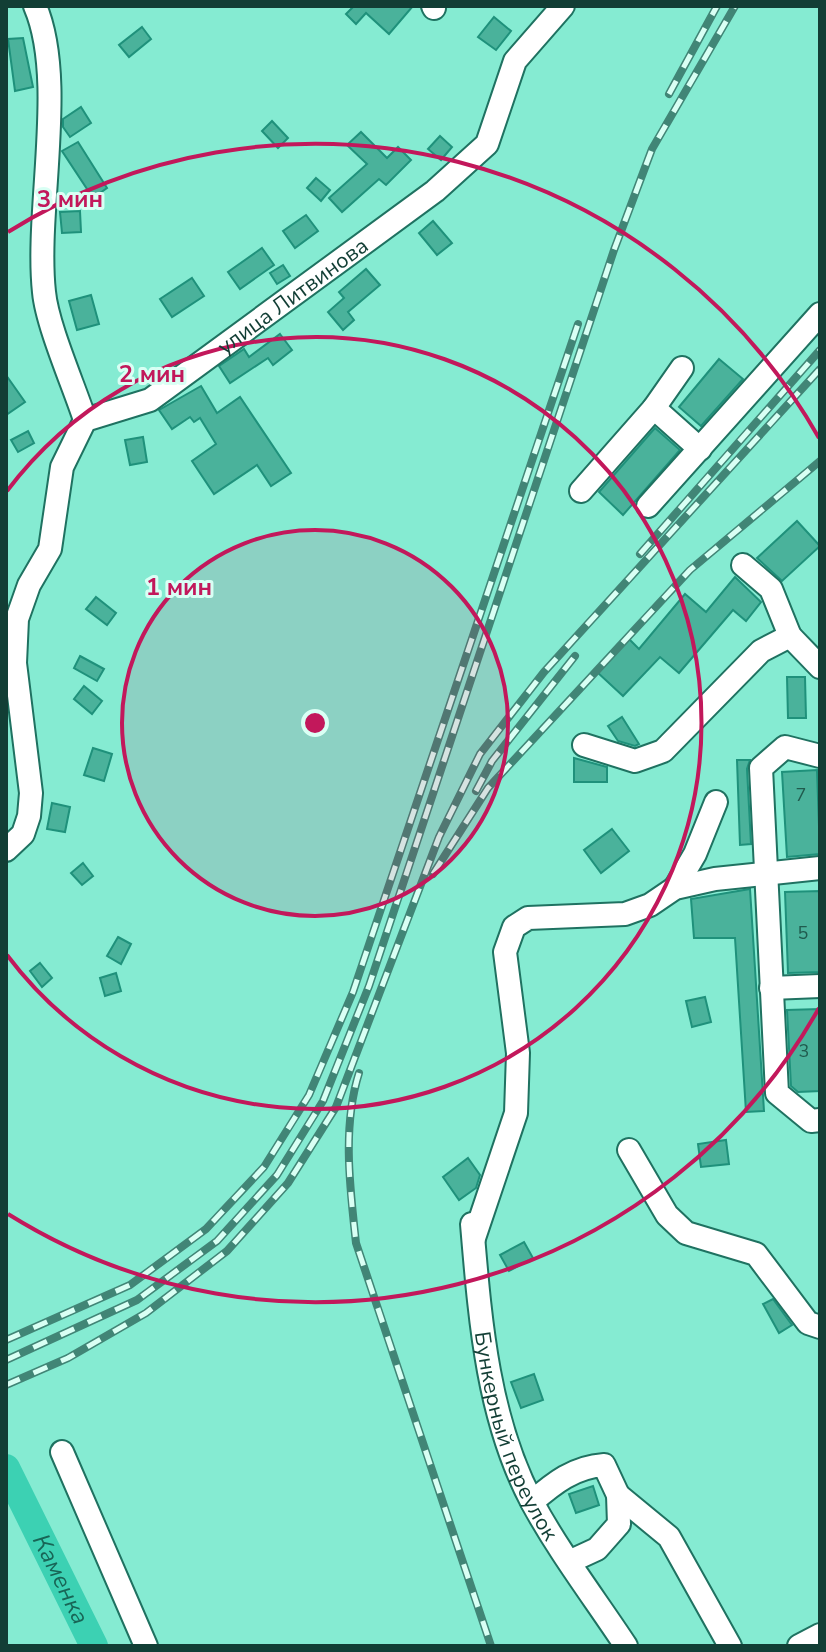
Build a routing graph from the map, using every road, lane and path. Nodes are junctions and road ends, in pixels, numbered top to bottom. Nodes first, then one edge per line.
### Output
1 (35, 6) edge
2 (563, 6) edge
3 (820, 314) edge
4 (682, 368) dead end
5 (654, 408) junction
6 (85, 420) junction
7 (700, 449) junction
8 (581, 491) dead end
9 (648, 506) dead end
10 (743, 565) dead end
11 (790, 636) junction
12 (820, 667) edge
13 (584, 745) dead end
14 (820, 756) edge
15 (716, 802) dead end
16 (6, 850) edge
17 (820, 868) edge
18 (765, 871) junction
19 (675, 888) junction
20 (820, 986) edge
21 (771, 988) junction
22 (820, 1120) edge
23 (629, 1150) dead end
24 (471, 1204) dead end
25 (474, 1238) junction
26 (820, 1327) edge
27 (62, 1452) dead end
28 (618, 1495) junction
29 (532, 1502) junction
30 (571, 1561) junction
31 (820, 1635) edge
32 (146, 1646) edge
33 (626, 1646) edge
34 (730, 1646) edge
35 (799, 1646) edge

1 - 6 street
2 - 6 street, улица Литвинова
3 - 7 street
4 - 5 street
5 - 7 street
5 - 8 street
6 - 16 street
7 - 9 street
10 - 11 street
11 - 12 street
11 - 13 street
14 - 18 street
15 - 19 street
17 - 18 street
18 - 19 street
18 - 21 street
19 - 25 street
20 - 21 street
21 - 22 street
23 - 26 street
24 - 25 street, Бункерный переулок
25 - 29 street, Бункерный переулок
27 - 32 street
28 - 29 street
28 - 30 street
28 - 34 street
29 - 30 street, Бункерный переулок
30 - 33 street, Бункерный переулок
31 - 35 street

